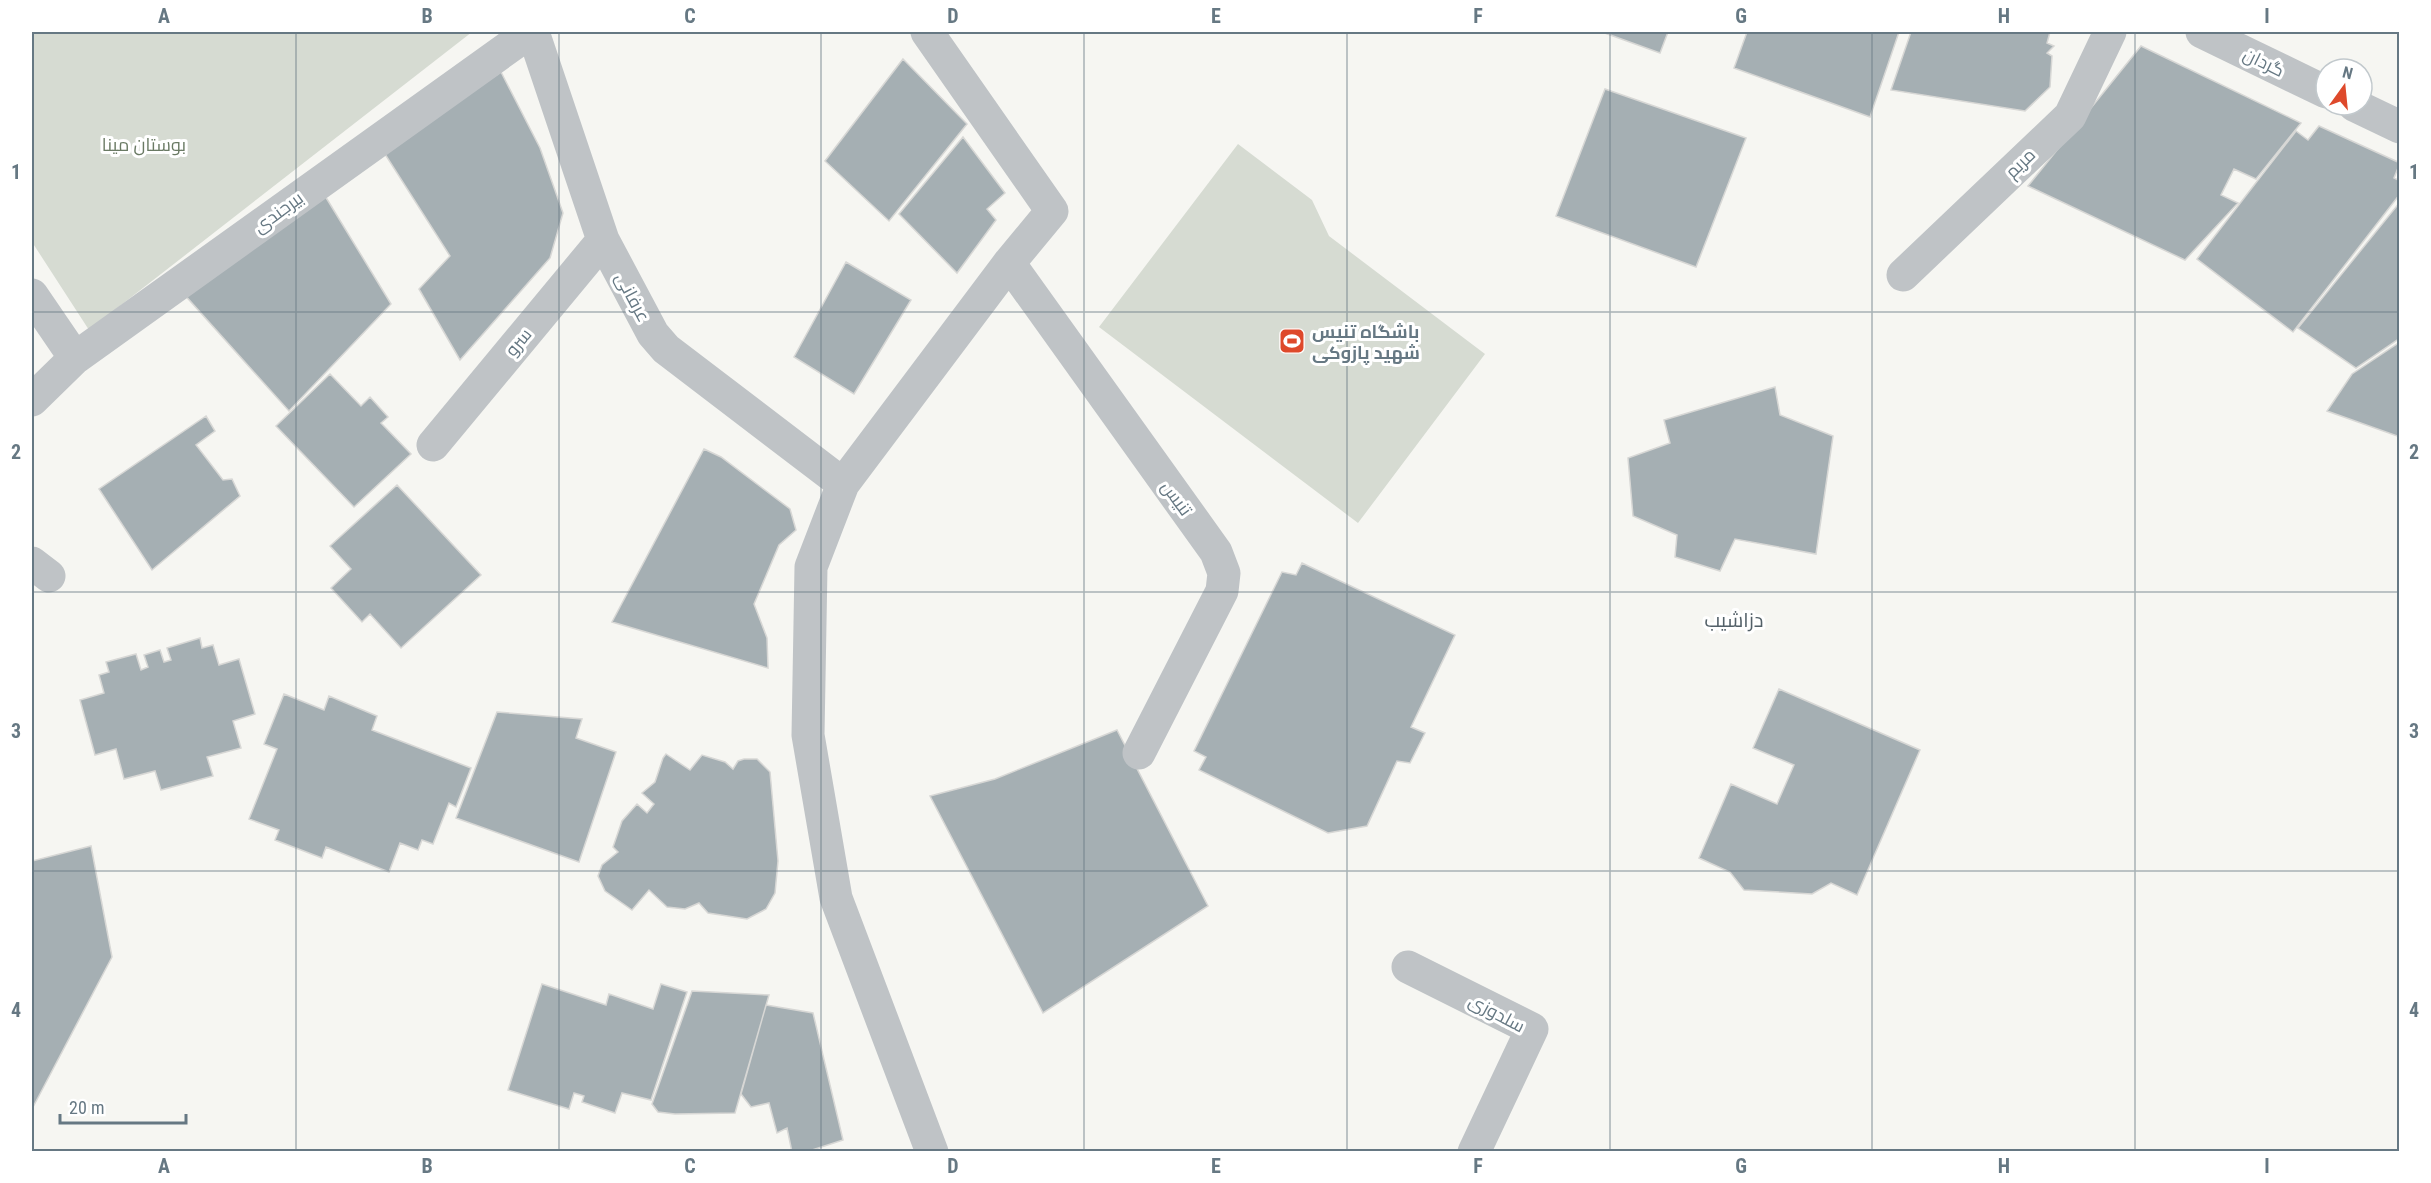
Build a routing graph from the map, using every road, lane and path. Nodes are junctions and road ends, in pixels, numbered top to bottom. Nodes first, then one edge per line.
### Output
1 (531, 32) edge
2 (927, 32) edge
3 (2110, 32) edge
4 (2202, 32) edge
5 (2314, 86) edge
6 (2374, 115) edge
7 (2400, 127) edge
8 (603, 240) junction
9 (1009, 263) junction
10 (1903, 275) dead end
11 (32, 295) edge
12 (75, 358) junction
13 (32, 400) edge
14 (433, 445) dead end
15 (843, 484) junction
16 (1139, 753) dead end
17 (1408, 967) dead end
18 (932, 1152) edge
19 (1474, 1152) edge

1 - 8 street, عرفانی
1 - 12 street, بیرجندی
2 - 9 street
3 - 10 street, مریم
4 - 5 street, گردان
6 - 7 street
8 - 14 street, سرو
8 - 15 street, عرفانی
9 - 15 street
9 - 16 street, تنیس
11 - 12 street
12 - 13 street, بیرجندی
15 - 18 street
17 - 19 street, سلدوزی

